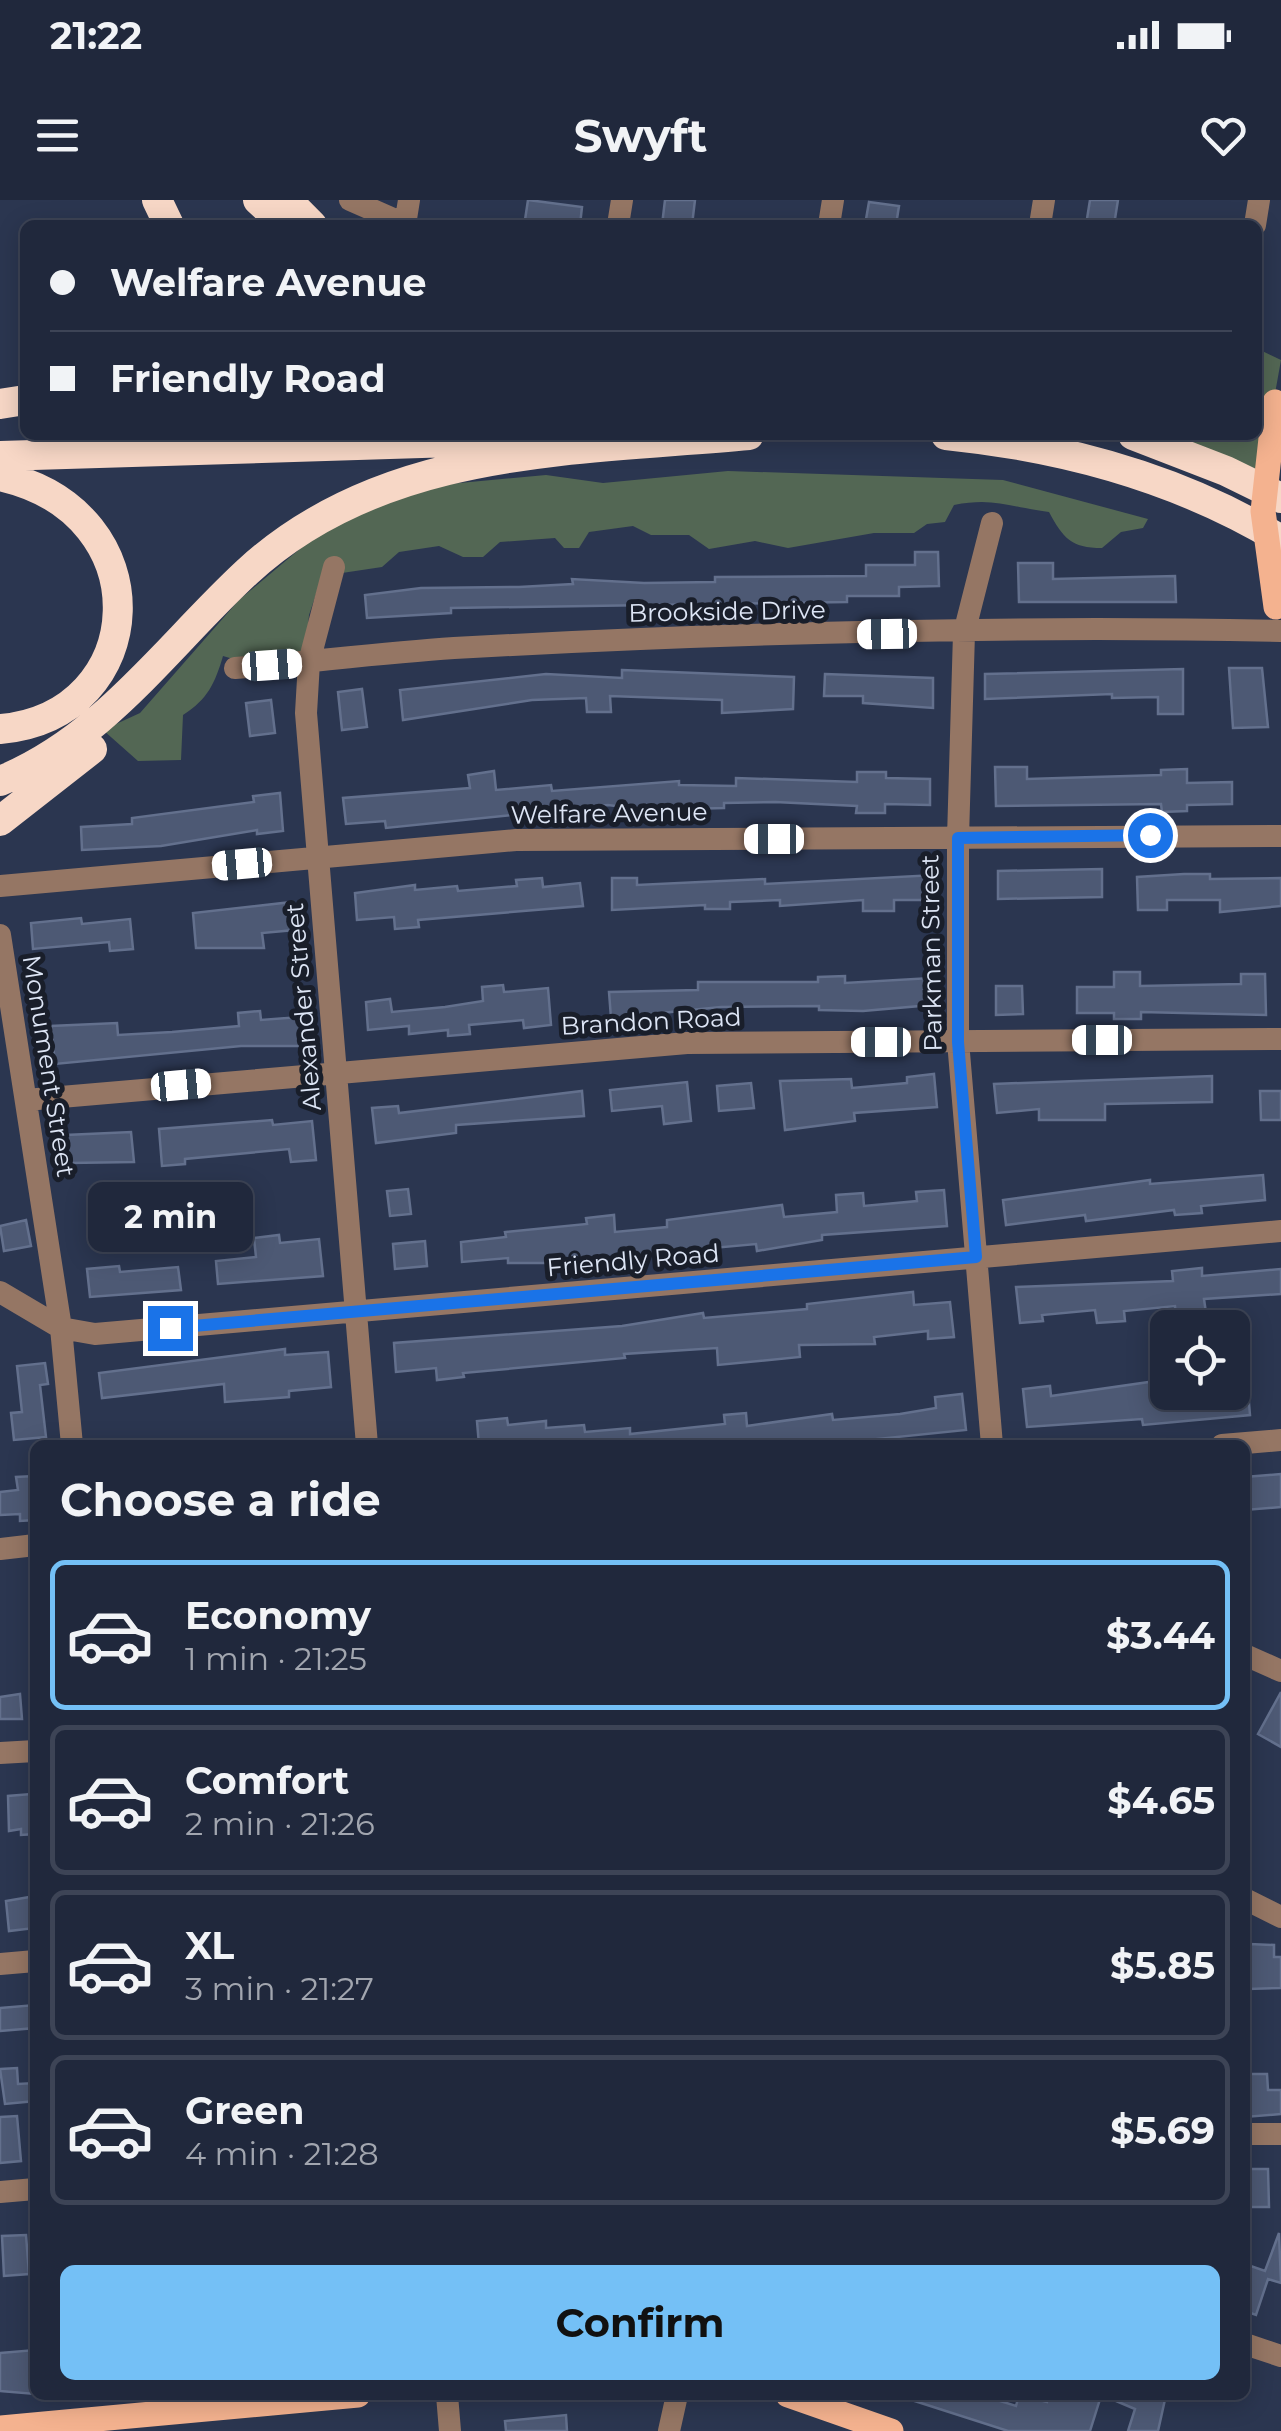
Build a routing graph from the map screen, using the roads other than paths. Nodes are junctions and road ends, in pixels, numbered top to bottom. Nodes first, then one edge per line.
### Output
1 (258, 200) edge
2 (287, 200) edge
3 (350, 200) edge
4 (279, 220) edge
5 (307, 220) edge
6 (395, 220) edge
7 (1278, 394) edge
8 (539, 440) edge
9 (696, 440) edge
10 (983, 440) edge
11 (1146, 440) edge
12 (0, 456) edge
13 (0, 476) edge
14 (1281, 498) edge
15 (992, 523) dead end
16 (1281, 540) edge
17 (334, 567) dead end
18 (246, 573) junction
19 (1279, 622) edge
20 (964, 633) junction
21 (309, 662) junction
22 (235, 668) dead end
23 (0, 729) edge
24 (0, 781) edge
25 (0, 821) edge
26 (1281, 836) edge
27 (958, 838) junction
28 (318, 858) junction
29 (0, 886) edge
30 (0, 934) edge
31 (1281, 1039) edge
32 (958, 1042) junction
33 (336, 1071) junction
34 (26, 1100) junction
35 (1281, 1231) edge
36 (976, 1257) junction
37 (0, 1292) edge
38 (356, 1312) junction
39 (61, 1328) junction
40 (72, 1440) edge
41 (367, 1440) edge
42 (992, 1440) edge
43 (1281, 1440) edge
44 (1250, 1443) edge
45 (30, 1545) edge
46 (0, 1549) edge
47 (1250, 1657) edge
48 (1281, 1671) edge
49 (30, 1751) edge
50 (0, 1753) edge
51 (1250, 1902) edge
52 (1281, 1918) edge
53 (30, 1961) edge
54 (0, 1964) edge
55 (1250, 2134) edge
56 (1281, 2134) edge
57 (30, 2189) edge
58 (0, 2192) edge
59 (1250, 2346) edge
60 (1281, 2356) edge
61 (304, 2400) edge
62 (447, 2400) edge
63 (676, 2400) edge
64 (802, 2400) edge
65 (0, 2428) edge
66 (450, 2431) edge
67 (669, 2431) edge
68 (891, 2431) edge

1 - 4 highway
2 - 5 highway
3 - 6 street
7 - 19 main road, bridge
8 - 12 highway
9 - 18 highway
10 - 16 highway
11 - 14 highway
13 - 23 highway
15 - 20 street, Parkman Street
17 - 21 street, Alexander Street
18 - 24 highway
18 - 25 highway
19 - 20 street, Brookside Drive
20 - 21 street, Brookside Drive
20 - 27 street, Parkman Street
21 - 22 street, Brookside Drive
21 - 28 street, Alexander Street
26 - 27 street, Welfare Avenue
27 - 28 street, Welfare Avenue
27 - 32 street, Parkman Street
28 - 29 street, Welfare Avenue
28 - 33 street, Alexander Street
30 - 34 street, Monument Street
31 - 32 street, Brandon Road
32 - 33 street, Brandon Road
32 - 36 street, Parkman Street
33 - 34 street, Brandon Road
33 - 38 street, Alexander Street
34 - 39 street, Monument Street
35 - 36 street, Friendly Road
36 - 38 street, Friendly Road
36 - 42 street, Parkman Street
37 - 39 street, Friendly Road
38 - 39 street, Friendly Road
38 - 41 street, Alexander Street
39 - 40 street, Monument Street
43 - 44 street
45 - 46 street
47 - 48 street
49 - 50 street
51 - 52 street
53 - 54 street
55 - 56 street
57 - 58 street
59 - 60 street
61 - 65 main road
62 - 66 street
63 - 67 street
64 - 68 main road

